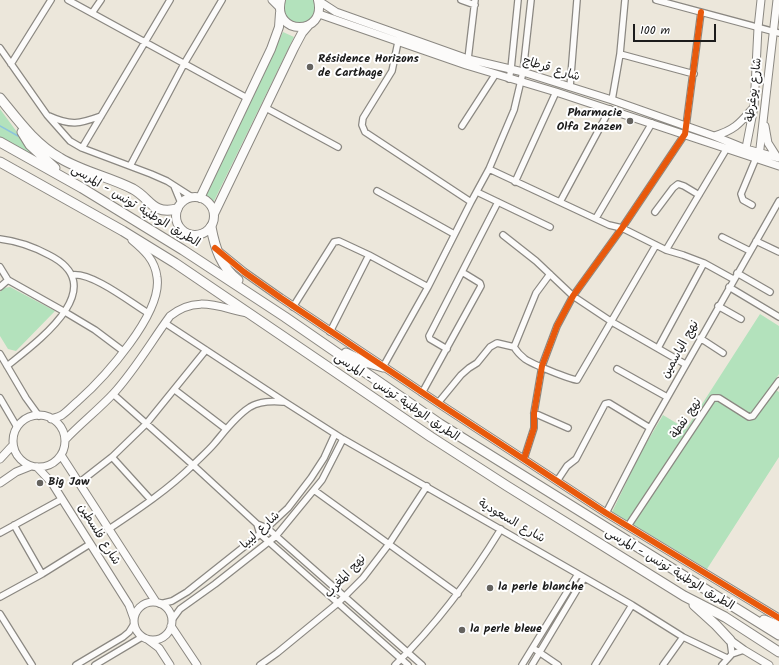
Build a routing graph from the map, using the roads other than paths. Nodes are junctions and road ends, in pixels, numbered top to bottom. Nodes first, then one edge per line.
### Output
1 (51, 0) edge
2 (68, 0) edge
3 (101, 0) edge
4 (170, 0) edge
5 (222, 0) edge
6 (272, 0) edge
7 (319, 0) edge
8 (461, 0) edge
9 (518, 0) edge
10 (531, 0) edge
11 (578, 0) edge
12 (625, 0) edge
13 (656, 0) edge
14 (761, 0) edge
15 (777, 0) edge
16 (475, 2) edge
17 (280, 6) edge
18 (701, 12) junction
19 (92, 14) junction
20 (319, 14) junction
21 (308, 26) junction
22 (758, 28) junction
23 (776, 32) edge
24 (144, 42) junction
25 (398, 42) junction
26 (0, 48) edge
27 (620, 54) junction
28 (468, 59) junction
29 (11, 64) junction
30 (184, 64) junction
31 (511, 69) junction
32 (523, 72) junction
33 (694, 74) junction
34 (495, 75) junction
35 (509, 78) junction
36 (521, 82) junction
37 (570, 87) junction
38 (556, 92) junction
39 (247, 98) junction
40 (0, 99) edge
41 (612, 100) junction
42 (754, 107) junction
43 (266, 108) junction
44 (610, 109) junction
45 (47, 115) junction
46 (102, 116) junction
47 (763, 116) junction
48 (652, 123) junction
49 (462, 126) dead end
50 (686, 130) junction
51 (714, 136) junction
52 (0, 142) edge
53 (338, 147) dead end
54 (82, 148) junction
55 (727, 148) junction
56 (745, 152) junction
57 (758, 157) junction
58 (778, 158) edge
59 (0, 162) edge
60 (130, 166) junction
61 (779, 166) edge
62 (489, 169) junction
63 (516, 182) junction
64 (174, 186) junction
65 (82, 188) junction
66 (377, 191) dead end
67 (477, 192) junction
68 (699, 195) junction
69 (196, 198) junction
70 (470, 202) junction
71 (498, 202) junction
72 (560, 202) junction
73 (752, 205) dead end
74 (778, 205) edge
75 (179, 206) junction
76 (655, 212) dead end
77 (214, 214) junction
78 (596, 218) junction
79 (550, 227) dead end
80 (211, 228) junction
81 (622, 228) junction
82 (123, 231) junction
83 (454, 234) junction
84 (503, 235) dead end
85 (722, 237) dead end
86 (0, 239) edge
87 (756, 240) junction
88 (656, 245) junction
89 (215, 248) junction
90 (666, 250) junction
91 (750, 251) junction
92 (779, 252) edge
93 (369, 255) junction
94 (704, 264) junction
95 (0, 267) edge
96 (462, 272) junction
97 (737, 273) junction
98 (72, 274) junction
99 (550, 274) junction
100 (8, 280) junction
101 (733, 280) junction
102 (0, 287) edge
103 (428, 287) junction
104 (729, 287) junction
105 (770, 292) dead end
106 (574, 296) junction
107 (718, 306) junction
108 (294, 307) junction
109 (65, 312) junction
110 (148, 313) junction
111 (250, 314) junction
112 (285, 317) junction
113 (779, 317) edge
114 (741, 319) dead end
115 (612, 322) junction
116 (165, 323) junction
117 (330, 332) junction
118 (700, 338) junction
119 (320, 341) junction
120 (514, 347) junction
121 (658, 348) junction
122 (447, 349) junction
123 (206, 350) junction
124 (123, 351) junction
125 (723, 353) dead end
126 (0, 354) edge
127 (685, 364) junction
128 (7, 366) junction
129 (542, 366) junction
130 (383, 367) junction
131 (617, 370) dead end
132 (779, 381) edge
133 (175, 390) junction
134 (422, 393) junction
135 (113, 394) junction
136 (667, 397) junction
137 (0, 398) edge
138 (285, 402) junction
139 (438, 403) junction
140 (534, 412) junction
141 (39, 416) junction
142 (51, 419) junction
143 (146, 424) junction
144 (17, 427) junction
145 (568, 428) dead end
146 (650, 428) junction
147 (226, 429) junction
148 (335, 434) junction
149 (343, 439) junction
150 (64, 440) junction
151 (13, 445) junction
152 (61, 454) junction
153 (112, 457) junction
154 (0, 459) edge
155 (524, 459) junction
156 (193, 465) junction
157 (34, 467) junction
158 (557, 480) junction
159 (80, 482) junction
160 (0, 483) edge
161 (427, 486) junction
162 (314, 490) junction
163 (62, 499) junction
164 (151, 500) junction
165 (606, 513) junction
166 (257, 524) junction
167 (14, 525) junction
168 (628, 526) junction
169 (109, 528) junction
170 (267, 528) junction
171 (501, 529) junction
172 (0, 533) edge
173 (260, 534) junction
174 (276, 536) junction
175 (269, 542) junction
176 (90, 544) junction
177 (389, 544) junction
178 (42, 574) junction
179 (578, 574) junction
180 (584, 578) junction
181 (458, 594) junction
182 (684, 596) junction
183 (0, 597) edge
184 (345, 597) junction
185 (158, 603) junction
186 (338, 603) junction
187 (632, 605) junction
188 (734, 607) junction
189 (0, 614) edge
190 (779, 618) edge
191 (134, 621) junction
192 (171, 623) junction
193 (779, 626) edge
194 (779, 635) edge
195 (683, 637) junction
196 (145, 638) junction
197 (730, 640) junction
198 (533, 648) junction
199 (744, 650) junction
200 (408, 652) junction
201 (779, 652) edge
202 (540, 653) junction
203 (729, 656) junction
204 (401, 659) junction
205 (32, 665) edge
206 (76, 665) edge
207 (95, 665) edge
208 (170, 665) edge
209 (197, 665) edge
210 (260, 665) edge
211 (395, 665) edge
212 (408, 665) edge
213 (422, 665) edge
214 (522, 665) edge
215 (532, 665) edge
216 (558, 665) edge
217 (595, 665) edge
218 (663, 665) edge
219 (722, 665) edge
220 (769, 665) edge

1 - 29 street
2 - 19 street
3 - 19 street
4 - 24 street
5 - 30 street
6 - 17 street
7 - 20 main road
7 - 28 street, شارع قرطاج
8 - 16 street
9 - 31 street
10 - 32 street
11 - 37 street
12 - 27 street
13 - 18 street
14 - 22 street, شارع يوغرطة
15 - 23 street, شارع يوغرطة
16 - 28 street
17 - 21 main road
17 - 39 main road
18 - 22 street
18 - 33 street
19 - 24 street
20 - 21 main road
20 - 25 street, شارع قرطاج
21 - 43 main road
22 - 23 street
22 - 42 street, شارع يوغرطة
23 - 47 street, شارع يوغرطة
24 - 30 street
24 - 46 street
25 - 34 street, شارع قرطاج
25 - 70 street
26 - 29 street
27 - 33 street
27 - 41 street
28 - 31 street, شارع قرطاج
29 - 45 street
30 - 39 street
30 - 60 street
31 - 32 street, شارع قرطاج
31 - 35 street
32 - 36 street
32 - 37 street, شارع قرطاج
33 - 50 street
34 - 35 street, شارع قرطاج
34 - 49 street
35 - 36 street, شارع قرطاج
36 - 38 street, شارع قرطاج
36 - 62 street
37 - 41 street, شارع قرطاج
38 - 44 street, شارع قرطاج
38 - 63 street
39 - 69 main road
40 - 65 highway
40 - 75 highway
41 - 50 street, شارع قرطاج
42 - 51 street
42 - 56 street, شارع يوغرطة
43 - 53 street
43 - 77 main road
44 - 48 street, شارع قرطاج
44 - 72 street
45 - 46 street
45 - 54 street
46 - 54 street
47 - 57 street, شارع يوغرطة
47 - 58 street
48 - 50 street, شارع قرطاج
48 - 78 street
50 - 51 street, شارع قرطاج
50 - 55 street, شارع قرطاج
50 - 81 street
51 - 56 street, شارع قرطاج
52 - 65 highway, الطريق الوطنية تونس - المرسى
54 - 60 street
55 - 56 street, شارع قرطاج
55 - 68 street
56 - 57 street, شارع قرطاج
57 - 58 street, شارع قرطاج
57 - 61 street, شارع قرطاج
57 - 73 street
59 - 82 highway, الطريق الوطنية تونس - المرسى
60 - 64 street
62 - 63 street
62 - 67 street
63 - 72 street
64 - 69 street
64 - 75 street
65 - 112 highway, الطريق الوطنية تونس - المرسى
66 - 83 street
67 - 70 street
67 - 71 street
68 - 76 street
68 - 90 street
69 - 75 main road
69 - 77 main road
70 - 83 street
71 - 79 street
71 - 96 street
72 - 78 street
74 - 87 street, نهج الياسمين
75 - 80 main road
77 - 80 main road
78 - 81 street
80 - 89 highway
81 - 88 street
81 - 106 street
82 - 110 street
82 - 111 highway, الطريق الوطنية تونس - المرسى
83 - 103 street
84 - 99 street
85 - 91 street
86 - 98 street
87 - 91 street, نهج الياسمين
87 - 92 street
88 - 90 street
88 - 115 street
89 - 108 street
89 - 112 highway
90 - 94 street
91 - 97 street, نهج الياسمين
93 - 103 street
93 - 108 street
93 - 117 street
94 - 101 street
94 - 121 street
95 - 100 street
96 - 122 street
96 - 122 street
97 - 101 street, نهج الياسمين
97 - 105 street
98 - 109 street
98 - 110 street
99 - 106 street
99 - 120 street
100 - 102 street
100 - 109 street
101 - 104 street, نهج الياسمين
103 - 130 street
104 - 107 street, نهج الياسمين
104 - 113 street
106 - 115 street
106 - 129 street
107 - 114 street
107 - 118 street, نهج الياسمين
108 - 117 street
109 - 124 street
109 - 128 street
110 - 124 street
111 - 116 street
111 - 182 highway, الطريق الوطنية تونس - المرسى
112 - 119 highway, الطريق الوطنية تونس - المرسى
115 - 121 street
115 - 129 street
116 - 123 street, شارع السعودية
116 - 135 street
117 - 130 street
118 - 125 street
118 - 127 street, نهج الياسمين
119 - 130 highway
119 - 188 highway, الطريق الوطنية تونس - المرسى
120 - 129 street
120 - 139 street
121 - 127 street
122 - 134 street
123 - 133 street
123 - 138 street, شارع السعودية
124 - 142 street
126 - 128 street
127 - 136 street, نهج الياسمين
128 - 141 street
129 - 140 street
130 - 134 street
131 - 136 street
132 - 168 street, نهج نفطة
133 - 143 street
133 - 147 street
134 - 139 street
135 - 143 street
135 - 150 street
136 - 146 street, نهج الياسمين
137 - 144 street
138 - 147 street
138 - 148 street, شارع السعودية
139 - 155 street
140 - 145 street
140 - 155 street
141 - 142 street
141 - 144 street
142 - 150 street
143 - 153 street
143 - 156 street
144 - 151 street
146 - 158 street
146 - 165 street, نهج الياسمين
147 - 156 street
148 - 149 street, شارع السعودية
148 - 170 street, شارع ليبيا
149 - 161 street, شارع السعودية
149 - 162 street, شارع ليبيا
150 - 152 street
151 - 154 street
151 - 157 street
152 - 157 street
152 - 159 street, شارع فلسطين
153 - 159 street
153 - 164 street
155 - 158 street
156 - 164 street
156 - 166 street
157 - 160 street
157 - 163 street, شارع فلسطين
158 - 165 street
159 - 169 street, شارع فلسطين
161 - 171 street, شارع السعودية
161 - 177 street, نهج المغرب
162 - 174 street, شارع ليبيا
162 - 177 street
163 - 167 street
163 - 176 street, شارع فلسطين
164 - 169 street
165 - 168 street
166 - 170 street
166 - 173 street
167 - 172 street
167 - 178 street
168 - 190 street
169 - 185 street, شارع فلسطين
170 - 173 street, شارع ليبيا
170 - 174 street
171 - 179 street, شارع السعودية
171 - 181 street
173 - 175 street
173 - 185 street, شارع ليبيا
174 - 175 street, شارع ليبيا
174 - 184 street
175 - 186 street
175 - 192 street, شارع ليبيا
176 - 178 street
176 - 191 street, شارع فلسطين
177 - 181 street
177 - 184 street, نهج المغرب
178 - 183 street
179 - 180 street, شارع السعودية
179 - 198 street
180 - 187 street, شارع السعودية
180 - 202 street
181 - 200 street
182 - 197 highway
182 - 201 highway, الطريق الوطنية تونس - المرسى
184 - 186 street, نهج المغرب
184 - 200 street
185 - 191 street
185 - 192 street
186 - 204 street
186 - 210 street, نهج المغرب
187 - 195 street, شارع السعودية
187 - 217 street
188 - 193 highway
188 - 194 highway, الطريق الوطنية تونس - المرسى
189 - 205 street
191 - 196 street
191 - 206 street
192 - 196 street
192 - 209 street
195 - 203 street, شارع السعودية
195 - 218 street
196 - 207 street
196 - 208 street
197 - 199 street
197 - 203 street
198 - 202 street
198 - 214 street
199 - 203 street
199 - 220 street
200 - 204 street
200 - 213 street
202 - 215 street
202 - 216 street
203 - 219 street
204 - 211 street
204 - 212 street

